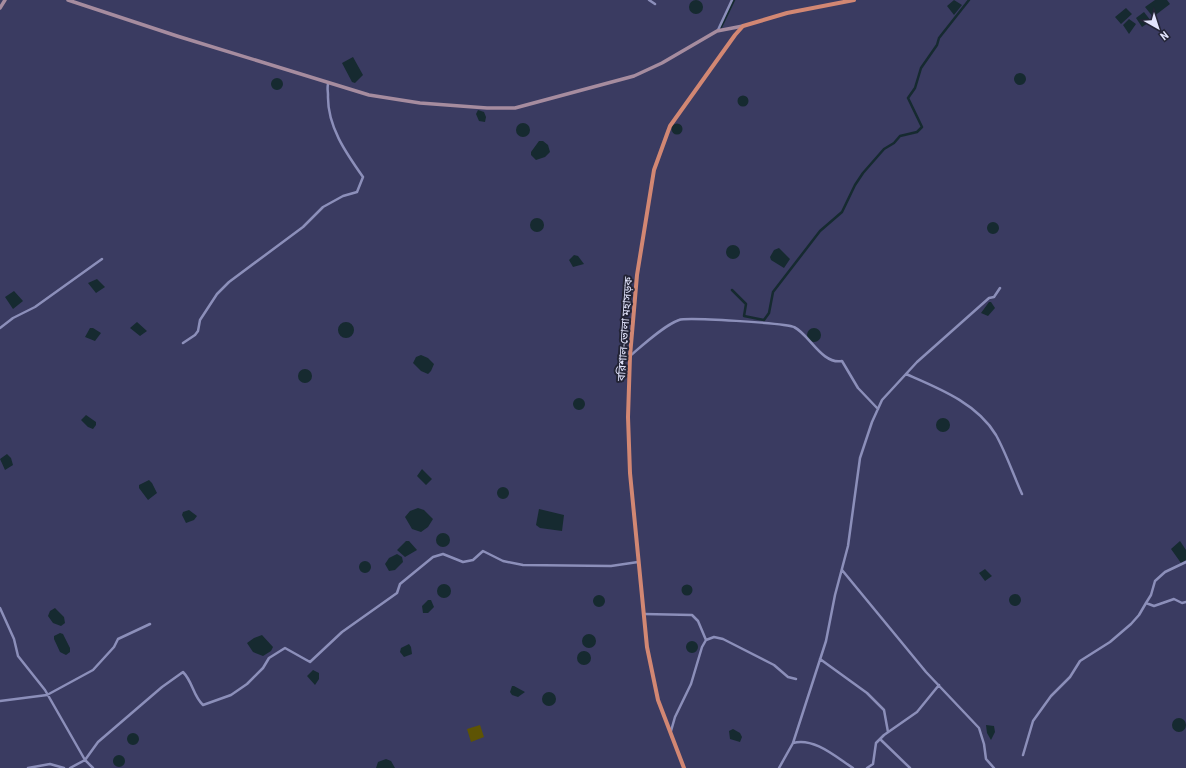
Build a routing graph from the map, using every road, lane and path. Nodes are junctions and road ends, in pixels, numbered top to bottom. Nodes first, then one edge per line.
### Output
1 (5, 0) edge
2 (68, 0) edge
3 (649, 0) edge
4 (732, 0) edge
5 (852, 0) edge
6 (655, 4) dead end
7 (0, 8) edge
8 (743, 26) junction
9 (717, 31) junction
10 (328, 84) junction
11 (102, 260) dead end
12 (1000, 288) dead end
13 (0, 328) edge
14 (183, 343) dead end
15 (630, 356) junction
16 (906, 374) junction
17 (878, 409) junction
18 (1022, 494) dead end
19 (638, 562) junction
20 (1186, 562) edge
21 (842, 569) junction
22 (1186, 602) edge
23 (1146, 603) junction
24 (0, 608) edge
25 (643, 614) junction
26 (150, 624) dead end
27 (706, 640) junction
28 (820, 658) junction
29 (796, 679) dead end
30 (939, 685) junction
31 (47, 694) junction
32 (0, 701) edge
33 (671, 732) junction
34 (888, 732) junction
35 (880, 739) junction
36 (793, 743) junction
37 (1023, 755) dead end
38 (85, 760) junction
39 (28, 768) edge
40 (64, 768) edge
41 (70, 768) edge
42 (93, 768) edge
43 (684, 768) edge
44 (779, 768) edge
45 (853, 768) edge
46 (867, 768) edge
47 (910, 768) edge
48 (994, 768) edge

1 - 7 main road
2 - 10 main road
3 - 6 street
4 - 9 street
5 - 8 highway
8 - 9 main road
8 - 15 highway, বরিশাল-ভোলা মহাসড়ক
9 - 10 main road
10 - 14 street
11 - 13 street
12 - 16 street
15 - 17 street
15 - 19 highway, বরিশাল-ভোলা মহাসড়ক
16 - 17 street
16 - 18 street
17 - 21 street
19 - 25 highway, বরিশাল-ভোলা মহাসড়ক
19 - 38 street
20 - 23 street
21 - 28 street
21 - 30 street
22 - 23 street
23 - 37 street
24 - 31 street
25 - 27 street
25 - 33 highway, বরিশাল-ভোলা মহাসড়ক
26 - 31 street
27 - 29 street
27 - 33 street
28 - 34 street
28 - 36 street
30 - 34 street
30 - 48 street
31 - 32 street
31 - 38 street
33 - 43 highway, বরিশাল-ভোলা মহাসড়ক
34 - 35 street
35 - 46 street
35 - 47 street
36 - 44 street
36 - 45 street
38 - 41 street
38 - 42 street
39 - 40 street

